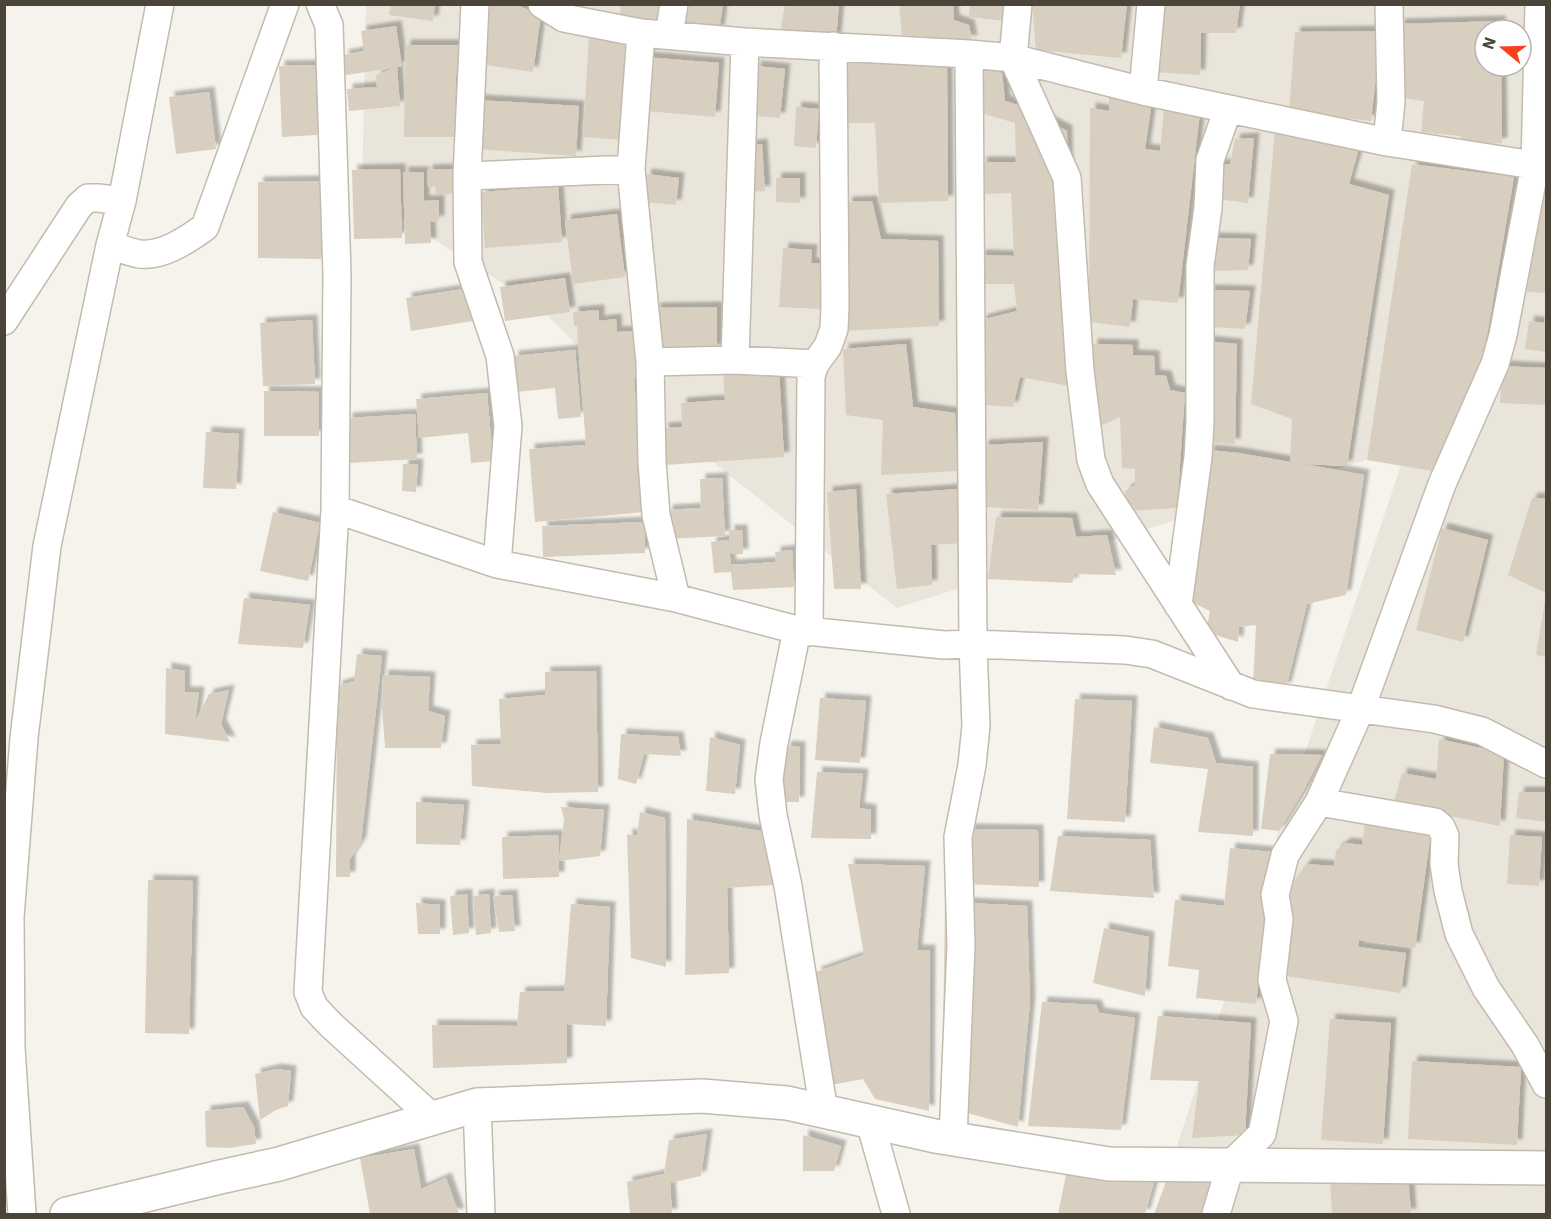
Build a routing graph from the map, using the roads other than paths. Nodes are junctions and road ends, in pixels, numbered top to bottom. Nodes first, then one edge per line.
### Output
1 (160, 4) edge
2 (285, 4) edge
3 (320, 4) edge
4 (475, 4) edge
5 (542, 4) edge
6 (674, 4) edge
7 (1018, 4) edge
8 (1151, 4) edge
9 (1389, 4) edge
10 (1539, 4) edge
11 (641, 33) junction
12 (669, 35) junction
13 (745, 42) junction
14 (833, 46) junction
15 (969, 54) junction
16 (1013, 58) junction
17 (1143, 91) junction
18 (1228, 108) junction
19 (1387, 142) junction
20 (1541, 166) edge
21 (631, 169) junction
22 (467, 176) junction
23 (122, 201) junction
24 (110, 245) junction
25 (4, 321) edge
26 (735, 360) junction
27 (650, 362) junction
28 (815, 364) junction
29 (334, 508) junction
30 (497, 564) junction
31 (676, 598) junction
32 (1178, 605) junction
33 (803, 631) junction
34 (973, 644) junction
35 (1231, 686) junction
36 (1361, 708) junction
37 (1546, 764) edge
38 (1319, 802) junction
39 (1546, 1084) edge
40 (477, 1105) junction
41 (824, 1112) junction
42 (433, 1118) junction
43 (870, 1122) junction
44 (953, 1139) junction
45 (1231, 1164) junction
46 (1546, 1167) edge
47 (22, 1215) edge
48 (67, 1215) edge
49 (481, 1215) edge
50 (896, 1215) edge
51 (1216, 1215) edge

1 - 23 street
2 - 24 street
3 - 29 street
4 - 22 street
5 - 11 street
6 - 12 street
7 - 16 street
8 - 17 street
9 - 19 street
10 - 20 street
11 - 12 street
11 - 21 street
12 - 13 street
13 - 14 street
13 - 26 street
14 - 15 street
14 - 28 street
15 - 16 street
15 - 34 street
16 - 17 street
16 - 32 street
17 - 18 street
18 - 19 street
18 - 32 street
19 - 20 street
20 - 36 street
21 - 22 street
21 - 27 street
22 - 30 street
23 - 24 street
23 - 25 street
24 - 47 street
26 - 27 street
26 - 28 street
27 - 31 street
28 - 33 street
29 - 30 street
29 - 42 street
30 - 31 street
31 - 33 street
32 - 35 street
33 - 34 street
33 - 41 street
34 - 35 street
34 - 44 street
35 - 36 street
36 - 37 street
36 - 38 street
38 - 39 street
38 - 45 street
40 - 41 street
40 - 42 street
40 - 49 street
41 - 43 street
42 - 48 street
43 - 44 street
43 - 50 street
44 - 45 street
45 - 46 street
45 - 51 street

